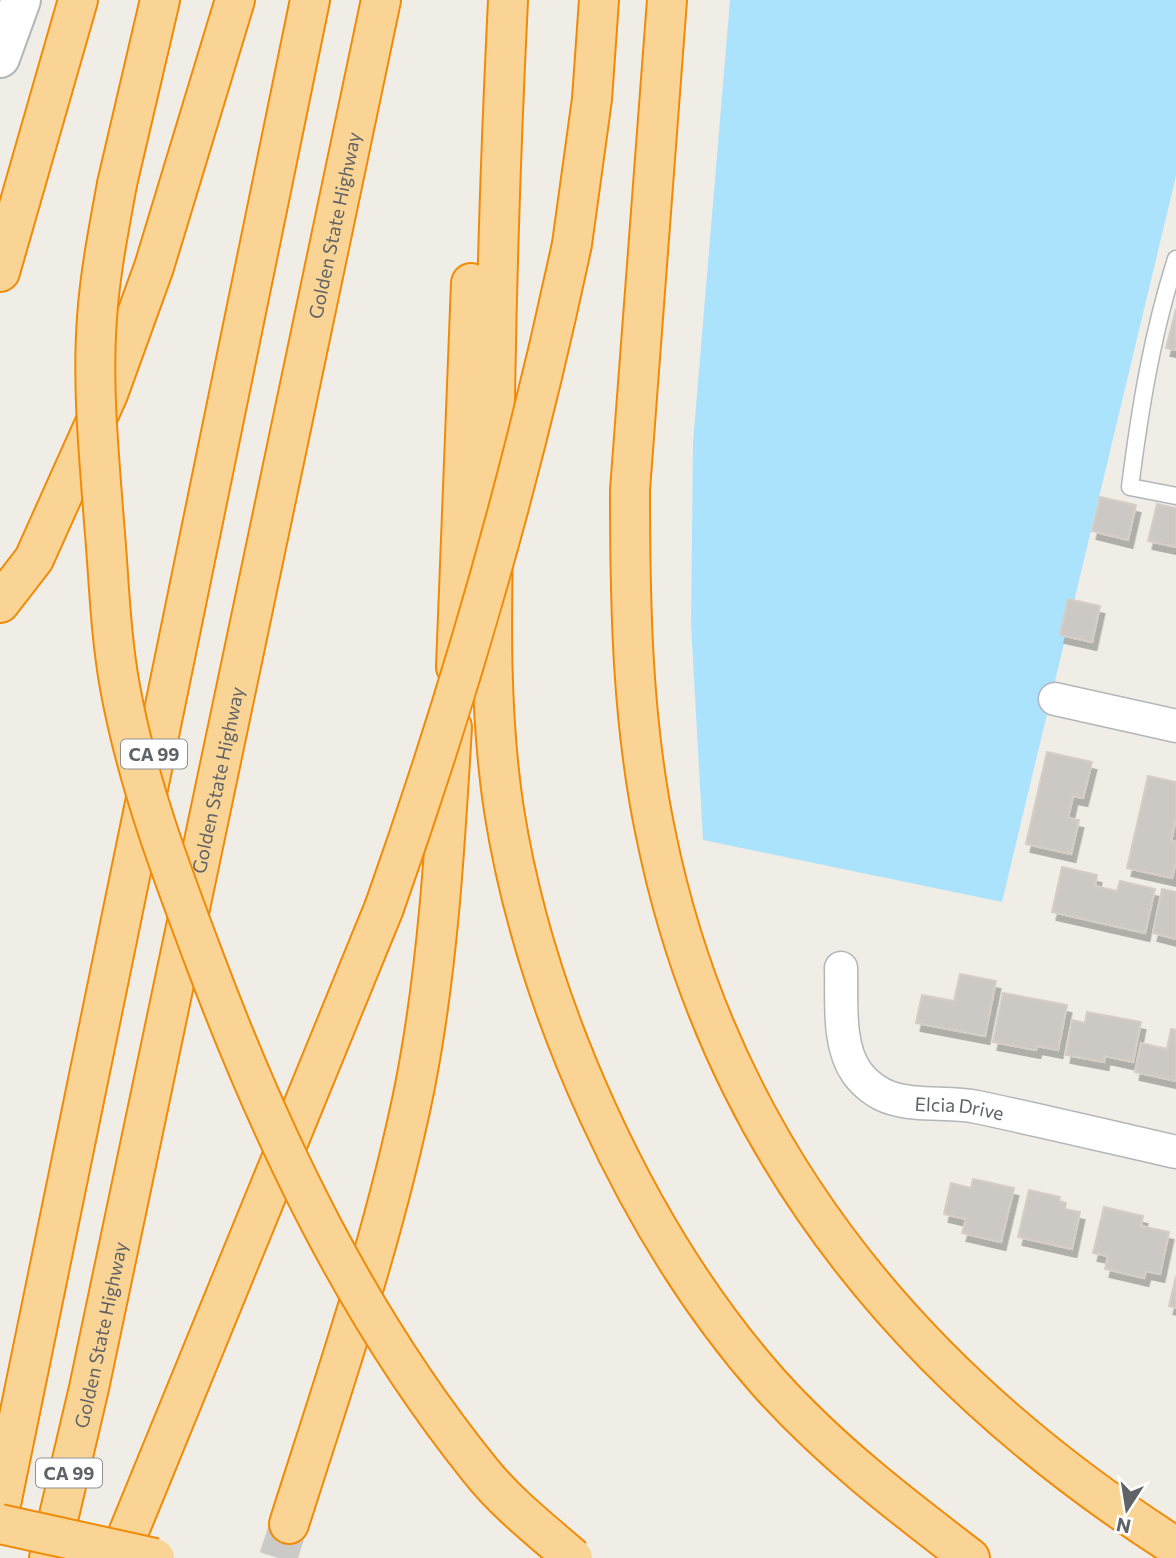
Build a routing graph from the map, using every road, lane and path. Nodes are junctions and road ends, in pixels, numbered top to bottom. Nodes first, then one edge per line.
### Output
1 (20, 0) edge
2 (78, 0) edge
3 (160, 0) edge
4 (235, 0) edge
5 (310, 0) edge
6 (381, 0) edge
7 (491, 0) edge
8 (508, 0) edge
9 (599, 0) edge
10 (667, 0) edge
11 (0, 58) edge
12 (1176, 260) edge
13 (0, 272) edge
14 (1176, 496) edge
15 (0, 603) edge
16 (1055, 698) dead end
17 (1176, 726) edge
18 (841, 968) dead end
19 (1176, 1152) edge
20 (0, 1508) edge
21 (0, 1524) edge
22 (289, 1524) tunnel mouth
23 (1176, 1547) edge
24 (49, 1558) edge
25 (118, 1558) edge
26 (155, 1558) edge
27 (573, 1558) edge
28 (970, 1558) edge

1 - 11 street
2 - 13 highway
3 - 27 highway, bridge
4 - 15 highway
5 - 20 highway, CA 99
6 - 24 highway, Golden State Highway / CA 99
7 - 22 highway
8 - 28 highway
9 - 25 highway, bridge
10 - 23 highway
12 - 14 lane
16 - 17 street
18 - 19 street, Elcia Drive
21 - 26 highway, bridge

